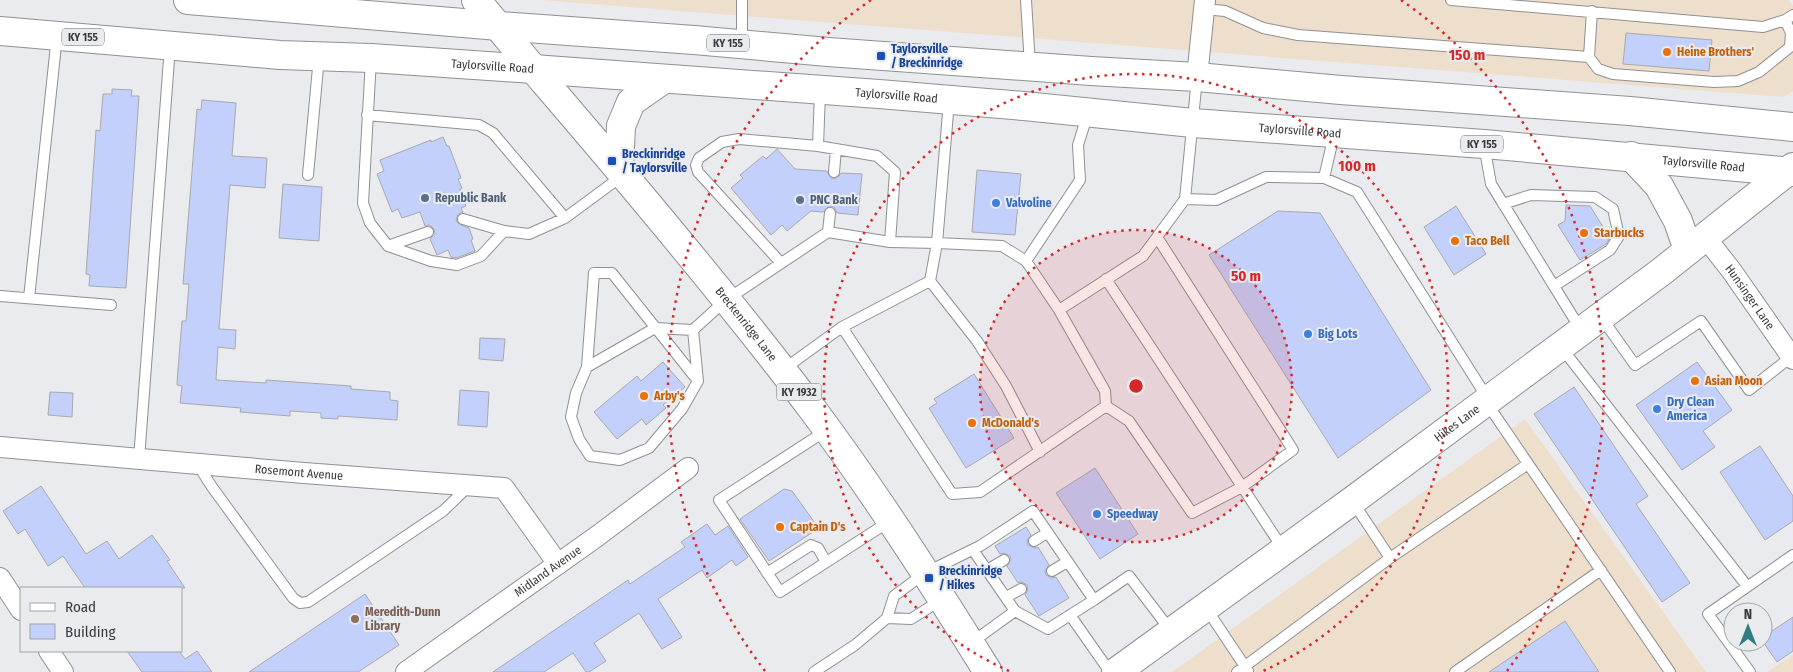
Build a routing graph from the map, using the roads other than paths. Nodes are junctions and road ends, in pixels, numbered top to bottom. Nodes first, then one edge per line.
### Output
1 (188, 0) edge
2 (476, 0) edge
3 (742, 0) edge
4 (1026, 0) edge
5 (1451, 0) edge
6 (250, 2) edge
7 (1204, 4) edge
8 (1592, 11) junction
9 (1789, 17) edge
10 (499, 26) junction
11 (0, 31) edge
12 (57, 35) junction
13 (742, 44) junction
14 (170, 46) junction
15 (319, 56) junction
16 (1589, 57) junction
17 (371, 58) junction
18 (1030, 67) junction
19 (533, 69) junction
20 (1197, 77) junction
21 (664, 79) junction
22 (820, 91) junction
23 (949, 100) junction
24 (1088, 112) junction
25 (367, 115) junction
26 (1193, 123) junction
27 (1793, 127) edge
28 (1334, 133) junction
29 (1484, 144) junction
30 (818, 146) junction
31 (836, 149) junction
32 (1631, 156) junction
33 (1792, 170) edge
34 (621, 172) junction
35 (834, 172) dead end
36 (308, 176) dead end
37 (1324, 178) junction
38 (1185, 199) junction
39 (1503, 204) junction
40 (830, 212) dead end
41 (565, 218) junction
42 (463, 219) dead end
43 (504, 231) junction
44 (428, 232) dead end
45 (828, 232) junction
46 (1157, 237) junction
47 (890, 242) junction
48 (937, 243) junction
49 (1697, 243) junction
50 (388, 246) junction
51 (1026, 261) junction
52 (781, 264) junction
53 (1106, 279) junction
54 (930, 282) junction
55 (1554, 286) junction
56 (0, 296) edge
57 (29, 298) junction
58 (726, 300) junction
59 (111, 305) dead end
60 (1060, 310) junction
61 (842, 326) junction
62 (655, 328) junction
63 (693, 330) junction
64 (1581, 331) junction
65 (1792, 358) edge
66 (587, 367) junction
67 (782, 370) junction
68 (698, 381) junction
69 (1487, 401) junction
70 (1106, 406) junction
71 (827, 430) junction
72 (0, 447) edge
73 (1040, 452) junction
74 (140, 458) junction
75 (197, 464) junction
76 (1528, 464) junction
77 (688, 468) dead end
78 (471, 484) junction
79 (1242, 487) junction
80 (1352, 502) junction
81 (890, 520) junction
82 (1047, 533) junction
83 (1034, 541) dead end
84 (972, 550) junction
85 (1284, 550) junction
86 (1793, 555) edge
87 (1390, 558) junction
88 (1004, 560) dead end
89 (826, 562) junction
90 (1067, 562) junction
91 (558, 564) junction
92 (987, 570) junction
93 (1601, 570) junction
94 (1052, 571) dead end
95 (925, 572) junction
96 (767, 573) junction
97 (0, 578) edge
98 (1747, 586) junction
99 (1021, 589) dead end
100 (1006, 598) junction
101 (942, 600) junction
102 (1094, 600) junction
103 (20, 608) edge
104 (1205, 608) junction
105 (1015, 611) junction
106 (1070, 615) junction
107 (887, 618) junction
108 (1172, 632) junction
109 (970, 644) junction
110 (50, 652) edge
111 (1243, 670) edge
112 (63, 672) edge
113 (406, 672) edge
114 (814, 672) edge
115 (988, 672) edge
116 (1110, 672) edge
117 (1116, 672) edge
118 (1455, 672) edge
119 (1670, 672) edge
120 (1750, 672) edge

1 - 6 main road, KY 155
2 - 10 main road, Breckenridge Lane / KY 1932
3 - 13 lane
4 - 18 lane
5 - 8 lane
6 - 10 main road, KY 155
7 - 16 lane
7 - 20 street
8 - 9 lane
8 - 16 lane
9 - 16 lane
10 - 13 main road, KY 155
10 - 19 main road, Breckenridge Lane / KY 1932
11 - 12 main road, Taylorsville Road / KY 155
12 - 14 main road, Taylorsville Road / KY 155
12 - 57 lane
13 - 18 main road, KY 155
14 - 15 main road, Taylorsville Road / KY 155
14 - 74 lane
15 - 17 main road, Taylorsville Road / KY 155
15 - 36 lane
17 - 19 main road, Taylorsville Road / KY 155
17 - 25 lane
18 - 20 main road, KY 155
19 - 21 main road, Taylorsville Road / KY 155
19 - 34 main road, Breckenridge Lane / KY 1932
20 - 26 lane
20 - 27 main road, KY 155
21 - 22 main road, Taylorsville Road / KY 155
21 - 34 main road
22 - 23 main road, Taylorsville Road / KY 155
22 - 30 lane
23 - 24 main road, Taylorsville Road / KY 155
23 - 48 lane
24 - 26 main road, Taylorsville Road / KY 155
24 - 51 lane
25 - 41 lane
25 - 50 lane
26 - 28 main road, Taylorsville Road / KY 155
26 - 38 lane
28 - 29 main road, Taylorsville Road / KY 155
28 - 37 lane
29 - 32 main road, Taylorsville Road / KY 155
29 - 39 lane
30 - 31 lane
30 - 52 lane
31 - 35 lane
31 - 47 lane
32 - 33 main road, Taylorsville Road / KY 155
32 - 49 main road
33 - 49 main road, Hikes Lane
34 - 41 lane
34 - 58 main road, Breckenridge Lane / KY 1932
37 - 38 lane
37 - 69 lane
38 - 46 lane
39 - 55 lane
39 - 55 lane
40 - 45 lane
41 - 43 lane
42 - 43 lane
43 - 50 lane
44 - 50 lane
45 - 47 lane
45 - 52 lane
46 - 53 lane
46 - 79 lane
47 - 48 lane
48 - 51 lane
48 - 54 lane
49 - 64 main road, Hikes Lane
49 - 65 street, Hunsinger Lane
51 - 60 lane
52 - 58 lane
53 - 60 lane
53 - 79 lane
54 - 61 lane
54 - 73 lane
55 - 64 lane
56 - 57 lane
57 - 59 lane
58 - 63 lane
58 - 67 main road, Breckenridge Lane / KY 1932
60 - 70 lane
61 - 67 lane
61 - 73 lane
62 - 63 lane
62 - 66 lane
62 - 66 lane
62 - 68 lane
63 - 68 lane
64 - 65 lane
64 - 69 main road, Hikes Lane
64 - 98 lane
66 - 68 lane
67 - 71 main road, Breckenridge Lane / KY 1932
69 - 76 lane
69 - 80 main road, Hikes Lane
70 - 73 lane
70 - 79 lane
71 - 81 main road, Breckenridge Lane / KY 1932
71 - 96 lane
72 - 74 street, Rosemont Avenue
74 - 75 street, Rosemont Avenue
75 - 78 street, Rosemont Avenue
75 - 78 lane
76 - 87 lane
76 - 93 lane
77 - 91 street, Midland Avenue
78 - 91 street, Rosemont Avenue
79 - 85 lane
80 - 85 main road, Hikes Lane
80 - 87 lane
81 - 89 lane
81 - 95 main road, Breckenridge Lane / KY 1932
82 - 83 lane
82 - 84 lane
82 - 90 lane
84 - 92 lane
84 - 95 lane
85 - 104 main road, Hikes Lane
86 - 98 lane
87 - 111 lane
88 - 92 lane
89 - 96 lane
89 - 96 lane
90 - 94 lane
90 - 102 lane
91 - 113 street, Midland Avenue
92 - 100 lane
93 - 118 lane
93 - 119 lane
95 - 101 main road, Breckenridge Lane / KY 1932
95 - 107 lane
97 - 103 street
98 - 120 lane
99 - 100 lane
100 - 105 lane
101 - 107 lane
101 - 109 main road, Breckenridge Lane / KY 1932
102 - 106 lane
102 - 108 lane
104 - 108 main road, Hikes Lane
104 - 111 lane
105 - 106 lane
105 - 109 lane
106 - 116 lane
107 - 114 lane
108 - 117 main road, Hikes Lane
109 - 115 main road, Breckenridge Lane / KY 1932
110 - 112 street

